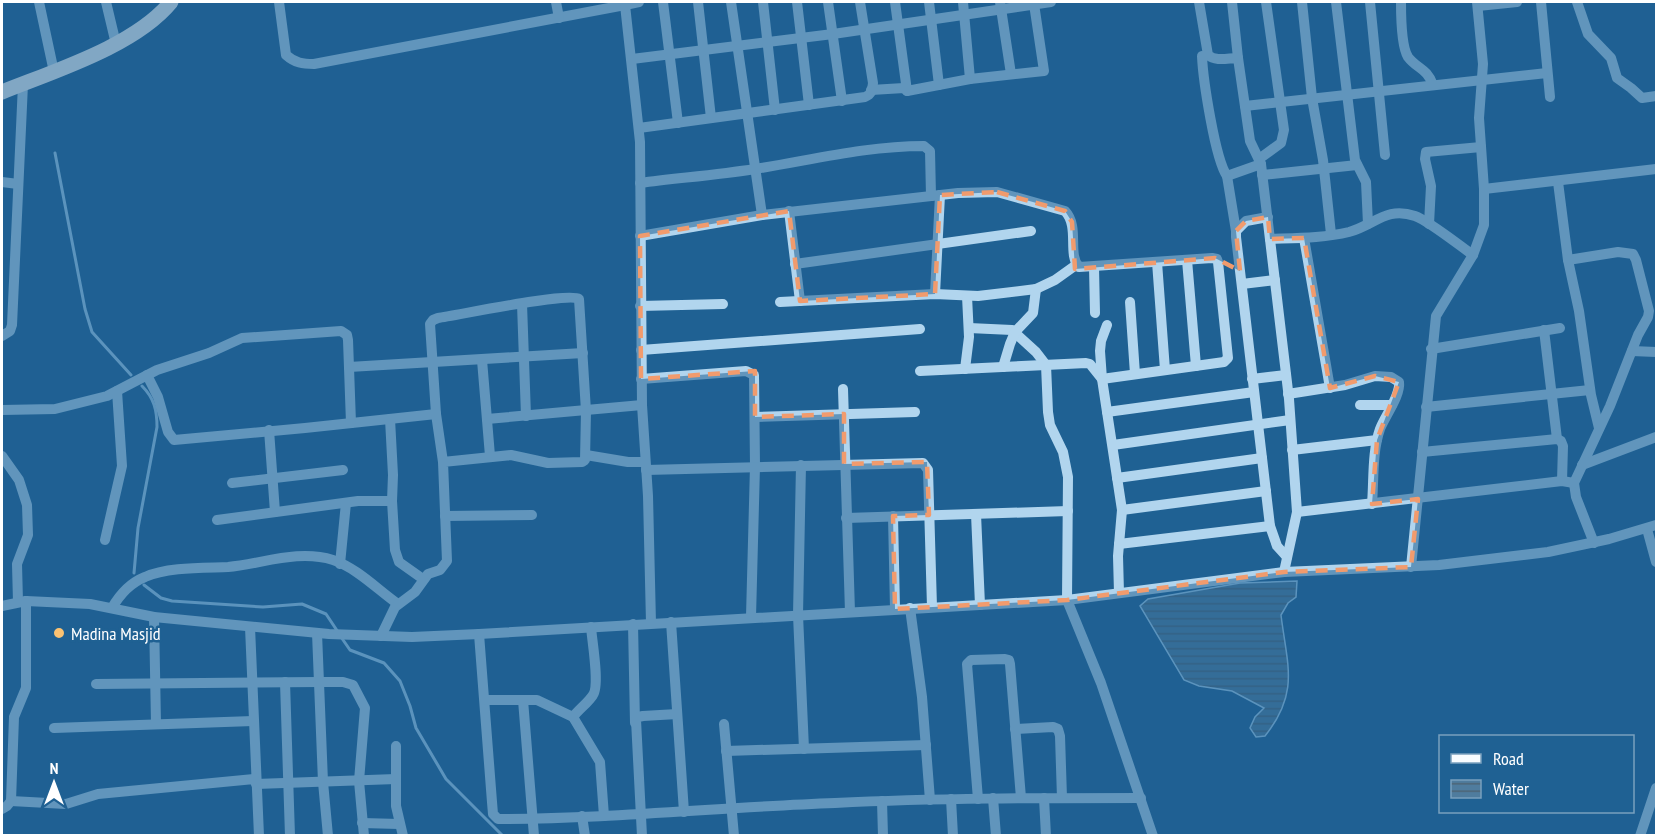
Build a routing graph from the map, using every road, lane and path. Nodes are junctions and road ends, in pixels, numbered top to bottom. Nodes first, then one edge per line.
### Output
1 (39, 2) edge
2 (106, 2) edge
3 (171, 2) edge
4 (279, 2) edge
5 (556, 2) edge
6 (639, 2) edge
7 (663, 2) edge
8 (698, 2) edge
9 (731, 2) edge
10 (763, 2) edge
11 (796, 2) edge
12 (828, 2) edge
13 (860, 2) edge
14 (895, 2) edge
15 (929, 2) edge
16 (963, 2) edge
17 (1051, 2) edge
18 (1199, 2) edge
19 (1232, 2) edge
20 (1266, 2) edge
21 (1302, 2) edge
22 (1336, 2) edge
23 (1370, 2) edge
24 (1401, 2) edge
25 (1517, 2) edge
26 (1541, 2) edge
27 (1577, 2) edge
28 (625, 3) edge
29 (1034, 4) junction
30 (1478, 4) edge
31 (1001, 5) edge
32 (591, 6) edge
33 (964, 14) junction
34 (559, 18) junction
35 (931, 19) junction
36 (898, 23) junction
37 (864, 28) junction
38 (833, 34) junction
39 (801, 38) junction
40 (768, 42) junction
41 (116, 44) junction
42 (736, 47) junction
43 (703, 51) junction
44 (670, 55) junction
45 (1202, 56) dead end
46 (1238, 58) junction
47 (632, 59) junction
48 (54, 72) junction
49 (1547, 73) junction
50 (1011, 75) junction
51 (970, 79) junction
52 (1482, 79) junction
53 (23, 84) junction
54 (939, 85) junction
55 (1433, 85) junction
56 (872, 90) junction
57 (908, 91) junction
58 (1380, 91) junction
59 (2, 92) edge
60 (1346, 94) junction
61 (1656, 96) edge
62 (1550, 97) dead end
63 (1312, 98) junction
64 (842, 100) junction
65 (1279, 102) junction
66 (809, 105) junction
67 (1245, 106) junction
68 (775, 110) junction
69 (746, 113) junction
70 (711, 118) junction
71 (678, 123) junction
72 (639, 128) junction
73 (1481, 147) junction
74 (1385, 155) dead end
75 (1356, 165) junction
76 (1261, 166) junction
77 (755, 169) junction
78 (1324, 169) junction
79 (1656, 169) edge
80 (1227, 176) junction
81 (2, 182) edge
82 (1558, 182) junction
83 (640, 183) junction
84 (18, 184) junction
85 (1484, 189) junction
86 (936, 195) junction
87 (789, 211) junction
88 (762, 215) junction
89 (1268, 217) junction
90 (1368, 224) junction
91 (1428, 224) junction
92 (1031, 231) dead end
93 (1236, 231) junction
94 (1331, 234) junction
95 (640, 237) junction
96 (1304, 238) junction
97 (1270, 239) junction
98 (938, 244) junction
99 (1473, 255) junction
100 (1187, 260) junction
101 (1568, 260) junction
102 (1154, 262) junction
103 (795, 264) junction
104 (1076, 265) junction
105 (1094, 267) junction
106 (1275, 280) junction
107 (14, 284) junction
108 (1242, 284) junction
109 (2, 285) edge
110 (1036, 289) junction
111 (935, 294) junction
112 (967, 296) junction
113 (780, 302) dead end
114 (800, 302) junction
115 (1130, 302) dead end
116 (522, 304) junction
117 (723, 304) dead end
118 (640, 306) junction
119 (1095, 313) dead end
120 (1107, 325) dead end
121 (920, 328) dead end
122 (969, 328) junction
123 (1560, 328) dead end
124 (1545, 330) junction
125 (1015, 332) junction
126 (2, 336) edge
127 (1431, 349) junction
128 (641, 350) junction
129 (1632, 351) junction
130 (1656, 351) edge
131 (583, 353) junction
132 (523, 357) junction
133 (482, 360) junction
134 (432, 363) junction
135 (1046, 365) junction
136 (1196, 366) junction
137 (349, 367) junction
138 (1004, 367) junction
139 (965, 369) junction
140 (1165, 370) junction
141 (920, 371) dead end
142 (1135, 374) junction
143 (147, 375) junction
144 (1286, 375) junction
145 (1100, 376) junction
146 (641, 379) junction
147 (1252, 379) junction
148 (1330, 388) junction
149 (843, 389) dead end
150 (1590, 390) junction
151 (117, 391) junction
152 (1254, 392) junction
153 (1288, 394) junction
154 (1552, 394) junction
155 (642, 405) junction
156 (1360, 405) dead end
157 (1392, 405) junction
158 (1426, 407) junction
159 (2, 410) edge
160 (586, 411) junction
161 (915, 412) dead end
162 (1107, 412) junction
163 (436, 414) junction
164 (844, 414) junction
165 (526, 416) junction
166 (755, 417) junction
167 (390, 419) junction
168 (487, 419) junction
169 (1290, 420) junction
170 (351, 423) junction
171 (1258, 425) junction
172 (1599, 428) junction
173 (270, 430) junction
174 (1656, 437) edge
175 (1557, 439) junction
176 (1377, 440) junction
177 (1113, 445) junction
178 (1292, 450) junction
179 (1422, 452) junction
180 (586, 455) junction
181 (2, 456) edge
182 (490, 456) junction
183 (1262, 458) junction
184 (443, 462) junction
185 (844, 464) junction
186 (801, 465) junction
187 (1582, 465) junction
188 (646, 466) junction
189 (755, 466) junction
190 (343, 470) dead end
191 (272, 477) junction
192 (1117, 478) junction
193 (1562, 481) junction
194 (232, 483) dead end
195 (1574, 483) junction
196 (1266, 491) junction
197 (1418, 499) junction
198 (392, 501) junction
199 (346, 502) junction
200 (1372, 504) junction
201 (1122, 510) junction
202 (1068, 511) junction
203 (275, 512) junction
204 (1297, 512) junction
205 (976, 514) junction
206 (532, 515) dead end
207 (929, 515) junction
208 (445, 516) junction
209 (893, 516) junction
210 (846, 518) junction
211 (217, 520) dead end
212 (1270, 526) junction
213 (1652, 527) edge
214 (105, 540) dead end
215 (1594, 543) junction
216 (1119, 544) junction
217 (1287, 557) junction
218 (1656, 562) edge
219 (340, 564) junction
220 (1411, 567) junction
221 (1284, 572) junction
222 (423, 579) junction
223 (1119, 594) junction
224 (1067, 600) junction
225 (22, 602) junction
226 (398, 604) junction
227 (980, 605) junction
228 (2, 606) edge
229 (932, 607) junction
230 (112, 608) junction
231 (910, 608) junction
232 (895, 609) junction
233 (850, 612) junction
234 (798, 615) junction
235 (153, 617) junction
236 (752, 617) junction
237 (671, 622) junction
238 (651, 623) junction
239 (633, 624) junction
240 (250, 627) junction
241 (591, 627) junction
242 (317, 633) junction
243 (479, 634) junction
244 (381, 636) junction
245 (252, 682) junction
246 (285, 682) junction
247 (319, 682) junction
248 (96, 684) dead end
249 (155, 684) junction
250 (485, 700) junction
251 (523, 700) junction
252 (677, 714) junction
253 (573, 717) junction
254 (253, 721) junction
255 (156, 724) junction
256 (724, 724) dead end
257 (635, 726) junction
258 (54, 728) dead end
259 (1015, 729) junction
260 (926, 745) junction
261 (396, 746) dead end
262 (804, 749) junction
263 (726, 751) junction
264 (396, 779) junction
265 (359, 781) junction
266 (323, 782) junction
267 (290, 783) junction
268 (256, 784) junction
269 (1656, 788) edge
270 (993, 798) junction
271 (1021, 798) junction
272 (1044, 798) junction
273 (1062, 798) junction
274 (1141, 798) junction
275 (951, 799) junction
276 (978, 799) junction
277 (930, 800) junction
278 (11, 801) junction
279 (882, 801) junction
280 (2, 809) edge
281 (730, 809) junction
282 (684, 812) junction
283 (640, 814) junction
284 (582, 816) junction
285 (604, 816) junction
286 (532, 818) junction
287 (362, 823) junction
288 (399, 824) junction
289 (259, 836) edge
290 (290, 836) edge
291 (328, 836) edge
292 (364, 836) edge
293 (403, 836) edge
294 (534, 836) edge
295 (585, 836) edge
296 (642, 836) edge
297 (734, 836) edge
298 (884, 836) edge
299 (953, 836) edge
300 (996, 836) edge
301 (1046, 836) edge
302 (1153, 836) edge
303 (1640, 836) edge

1 - 48 street
2 - 41 street
3 - 41 main road
4 - 34 street
5 - 34 street
6 - 28 street
7 - 44 street
8 - 43 street
9 - 42 street
10 - 40 street
11 - 39 street
12 - 38 street
13 - 37 street
14 - 36 street
15 - 35 street
16 - 33 street
17 - 29 street
18 - 46 street
19 - 46 street
20 - 65 street
21 - 63 street
22 - 60 street
23 - 58 street
24 - 55 street
25 - 30 street
26 - 49 street
27 - 61 street
28 - 32 street
28 - 47 street
29 - 31 street
29 - 50 street
30 - 52 street
31 - 33 street
31 - 50 street
32 - 34 street
33 - 35 street
33 - 51 street
35 - 36 street
35 - 54 street
36 - 37 street
36 - 57 street
37 - 38 street
37 - 56 street
38 - 39 street
38 - 64 street
39 - 40 street
39 - 66 street
40 - 42 street
40 - 68 street
41 - 48 main road
42 - 43 street
42 - 69 street
43 - 44 street
43 - 70 street
44 - 47 street
44 - 71 street
45 - 80 street
46 - 67 street
47 - 72 street
48 - 53 main road
49 - 52 street
49 - 62 street
50 - 51 street
51 - 54 street
52 - 55 street
52 - 73 street
53 - 59 main road
53 - 84 street
54 - 57 street
55 - 58 street
56 - 57 street
56 - 64 street
58 - 60 street
58 - 74 street
60 - 63 street
60 - 75 street
63 - 65 street
63 - 78 street
64 - 66 street
65 - 67 street
65 - 76 street
66 - 68 street
67 - 76 street
68 - 69 street
69 - 70 street
69 - 77 street
70 - 71 street
71 - 72 street
72 - 83 street
73 - 85 street
73 - 91 street
75 - 78 street
75 - 90 street
76 - 78 street
76 - 80 street
76 - 89 street
77 - 83 street
77 - 86 street
77 - 88 street
78 - 94 street
79 - 82 street
80 - 93 street
81 - 84 street
82 - 85 street
82 - 101 street
83 - 95 street
84 - 107 street
85 - 99 street
86 - 87 street
86 - 98 street
86 - 104 street
87 - 88 street
87 - 103 street
88 - 95 street
89 - 93 street
89 - 97 street
90 - 91 street
90 - 94 street
91 - 99 street
92 - 98 street
93 - 108 street
94 - 96 street
95 - 118 street
96 - 97 street
96 - 148 street
97 - 106 street
98 - 103 street
98 - 111 street
99 - 127 street
100 - 102 street
100 - 136 street
100 - 136 street
101 - 129 street
101 - 150 street
102 - 105 street
102 - 140 street
103 - 114 street
104 - 105 street
104 - 110 street
105 - 119 street
106 - 108 street
106 - 144 street
107 - 109 street
107 - 126 street
108 - 147 street
110 - 112 street
110 - 125 street
111 - 112 street
111 - 114 street
112 - 122 street
113 - 114 street
115 - 142 street
116 - 131 street
116 - 132 street
116 - 134 street
117 - 118 street
118 - 128 street
120 - 145 street
121 - 128 street
122 - 125 street
122 - 139 street
123 - 124 street
124 - 127 street
124 - 154 street
125 - 135 street
125 - 138 street
127 - 158 street
128 - 146 street
129 - 130 street
129 - 172 street
131 - 132 street
131 - 160 street
132 - 133 street
132 - 165 street
133 - 134 street
133 - 168 street
134 - 137 street
134 - 163 street
135 - 138 street
135 - 145 street
135 - 202 street
136 - 140 street
137 - 143 street
137 - 170 street
138 - 139 street
139 - 141 street
140 - 142 street
142 - 145 street
143 - 151 street
143 - 173 street
144 - 147 street
144 - 153 street
145 - 162 street
146 - 155 street
146 - 166 street
147 - 152 street
148 - 153 street
148 - 157 street
149 - 164 street
150 - 154 street
150 - 172 street
151 - 159 street
151 - 214 street
152 - 162 street
152 - 171 street
153 - 169 street
154 - 158 street
154 - 175 street
155 - 160 street
155 - 188 street
156 - 157 street
157 - 176 street
158 - 179 street
160 - 165 street
160 - 180 street
161 - 164 street
162 - 177 street
163 - 167 street
163 - 184 street
164 - 166 street
164 - 185 street
165 - 168 street
166 - 189 street
167 - 170 street
167 - 198 street
168 - 182 street
169 - 171 street
169 - 178 street
170 - 173 street
171 - 177 street
171 - 183 street
172 - 187 street
173 - 191 street
174 - 187 street
175 - 179 street
175 - 193 street
176 - 178 street
176 - 200 street
177 - 192 street
178 - 204 street
179 - 197 street
180 - 182 street
180 - 188 street
181 - 225 street
182 - 184 street
183 - 192 street
183 - 196 street
184 - 208 street
185 - 186 street
185 - 207 street
185 - 210 street
186 - 189 street
186 - 234 street
187 - 195 street
188 - 189 street
188 - 238 street
189 - 236 street
190 - 191 street
191 - 194 street
191 - 203 street
192 - 201 street
193 - 195 street
193 - 197 street
195 - 215 street
196 - 201 street
196 - 212 street
197 - 200 street
197 - 220 street
198 - 199 street
198 - 222 street
199 - 203 street
199 - 219 street
200 - 204 street
201 - 216 street
202 - 205 street
202 - 224 street
203 - 211 street
204 - 217 street
205 - 207 street
205 - 227 street
206 - 208 street
207 - 209 street
207 - 229 street
208 - 222 street
209 - 210 street
209 - 232 street
210 - 233 street
212 - 216 street
212 - 217 street
213 - 215 street
213 - 218 street
215 - 220 street
216 - 223 street
217 - 221 street
219 - 226 street
219 - 230 street
220 - 221 street
221 - 223 street
222 - 226 street
223 - 224 street
224 - 227 street
224 - 274 street
225 - 228 street
225 - 230 street
225 - 278 street
226 - 244 street
227 - 229 street
229 - 231 street
230 - 235 street
231 - 232 street
231 - 260 street
232 - 233 street
233 - 234 street
234 - 236 street
234 - 262 street
235 - 240 street
235 - 249 street
236 - 237 street
237 - 238 street
237 - 252 street
238 - 239 street
239 - 241 street
239 - 257 street
240 - 242 street
240 - 245 street
241 - 243 street
241 - 253 street
242 - 244 street
242 - 247 street
243 - 244 street
243 - 250 street
245 - 246 street
245 - 249 street
245 - 254 street
246 - 247 street
246 - 267 street
247 - 265 street
247 - 266 street
248 - 249 street
249 - 255 street
250 - 251 street
250 - 286 street
251 - 253 street
251 - 286 street
252 - 257 street
252 - 282 street
253 - 285 street
254 - 255 street
254 - 268 street
255 - 258 street
256 - 263 street
257 - 283 street
259 - 271 street
259 - 273 street
259 - 276 street
260 - 262 street
260 - 277 street
261 - 264 street
262 - 263 street
263 - 281 street
264 - 265 street
264 - 288 street
265 - 266 street
265 - 287 street
266 - 267 street
266 - 291 street
267 - 268 street
267 - 290 street
268 - 278 street
268 - 289 street
269 - 303 street
270 - 271 street
270 - 276 street
270 - 300 street
271 - 272 street
272 - 273 street
272 - 301 street
273 - 274 street
274 - 302 street
275 - 276 street
275 - 277 street
275 - 299 street
277 - 279 street
278 - 280 street
279 - 281 street
279 - 298 street
281 - 282 street
281 - 297 street
282 - 283 street
283 - 285 street
283 - 296 street
284 - 285 street
284 - 286 street
284 - 295 street
286 - 294 street
287 - 288 street
287 - 292 street
288 - 293 street

